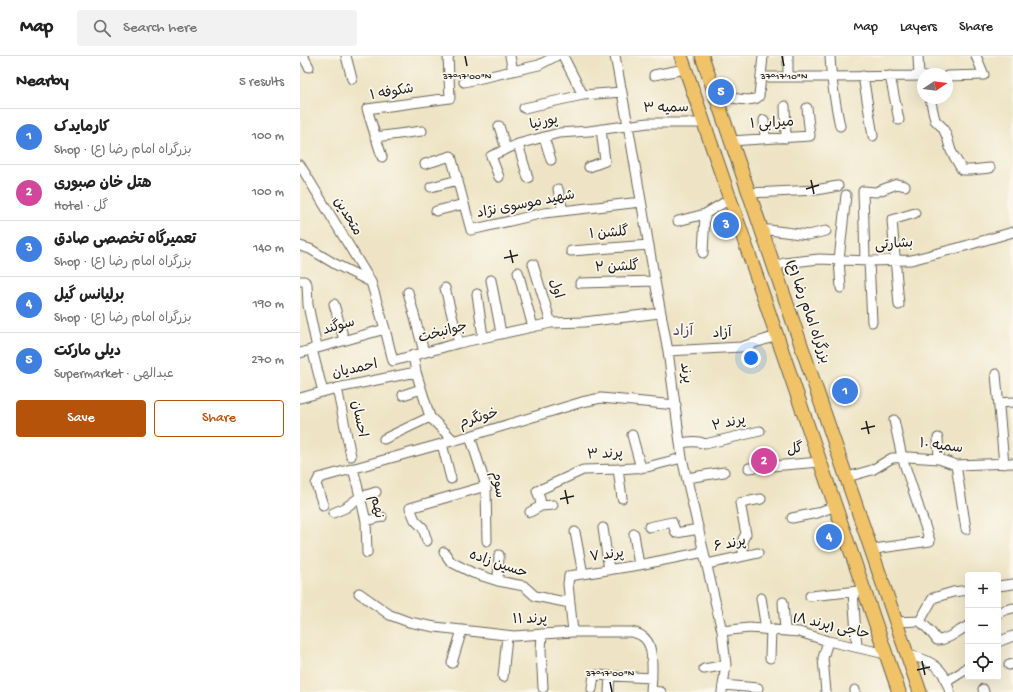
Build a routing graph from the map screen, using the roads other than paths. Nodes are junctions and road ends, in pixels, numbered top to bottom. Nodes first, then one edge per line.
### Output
1 (303, 56) edge
2 (346, 56) edge
3 (449, 56) edge
4 (510, 56) edge
5 (556, 56) edge
6 (563, 56) edge
7 (616, 56) edge
8 (681, 56) edge
9 (702, 56) edge
10 (763, 56) edge
11 (788, 56) edge
12 (830, 56) edge
13 (918, 56) edge
14 (976, 56) edge
15 (310, 67) dead end
16 (920, 68) edge
17 (685, 69) junction
18 (513, 71) junction
19 (654, 75) dead end
20 (788, 76) junction
21 (863, 76) junction
22 (890, 76) junction
23 (917, 76) edge
24 (953, 76) edge
25 (762, 77) junction
26 (831, 77) junction
27 (352, 79) dead end
28 (464, 82) dead end
29 (622, 92) junction
30 (715, 93) junction
31 (583, 94) junction
32 (731, 98) junction
33 (931, 104) edge
34 (785, 106) dead end
35 (720, 107) junction
36 (524, 108) dead end
37 (807, 108) dead end
38 (764, 120) dead end
39 (899, 120) dead end
40 (704, 123) junction
41 (628, 125) junction
42 (499, 126) dead end
43 (840, 126) dead end
44 (601, 129) junction
45 (422, 131) dead end
46 (873, 136) dead end
47 (375, 137) junction
48 (544, 137) junction
49 (786, 138) junction
50 (765, 139) junction
51 (731, 141) junction
52 (518, 144) junction
53 (506, 149) junction
54 (382, 157) dead end
55 (551, 160) dead end
56 (425, 164) dead end
57 (300, 166) edge
58 (589, 167) dead end
59 (990, 168) dead end
60 (499, 177) dead end
61 (528, 178) dead end
62 (304, 180) edge
63 (458, 180) junction
64 (838, 186) dead end
65 (905, 186) dead end
66 (431, 187) dead end
67 (558, 189) dead end
68 (749, 192) junction
69 (846, 195) dead end
70 (730, 199) junction
71 (641, 202) junction
72 (464, 204) junction
73 (436, 211) dead end
74 (563, 211) junction
75 (915, 213) dead end
76 (705, 214) junction
77 (678, 221) dead end
78 (762, 230) junction
79 (826, 231) dead end
80 (1013, 232) edge
81 (649, 245) junction
82 (300, 246) edge
83 (571, 251) dead end
84 (703, 253) dead end
85 (839, 260) junction
86 (867, 261) junction
87 (896, 261) junction
88 (532, 264) dead end
89 (774, 267) junction
90 (518, 272) dead end
91 (491, 280) dead end
92 (300, 281) edge
93 (655, 281) junction
94 (371, 282) junction
95 (580, 283) dead end
96 (445, 288) dead end
97 (841, 288) dead end
98 (408, 292) dead end
99 (477, 294) dead end
100 (334, 304) dead end
101 (899, 305) dead end
102 (660, 313) junction
103 (872, 322) dead end
104 (551, 323) junction
105 (533, 326) junction
106 (385, 329) junction
107 (501, 333) junction
108 (777, 336) junction
109 (484, 337) junction
110 (344, 340) junction
111 (459, 343) junction
112 (315, 348) junction
113 (668, 351) junction
114 (300, 352) edge
115 (424, 352) junction
116 (412, 356) junction
117 (416, 372) junction
118 (996, 374) dead end
119 (337, 388) junction
120 (421, 389) junction
121 (323, 392) junction
122 (403, 395) dead end
123 (300, 398) edge
124 (1013, 402) edge
125 (999, 403) junction
126 (676, 405) junction
127 (430, 417) junction
128 (894, 420) dead end
129 (760, 431) dead end
130 (632, 435) dead end
131 (470, 436) junction
132 (938, 438) dead end
133 (384, 439) dead end
134 (453, 440) junction
135 (680, 443) junction
136 (442, 444) junction
137 (351, 456) dead end
138 (902, 457) junction
139 (682, 458) junction
140 (939, 459) junction
141 (820, 462) junction
142 (1008, 463) edge
143 (956, 465) junction
144 (353, 468) junction
145 (641, 468) junction
146 (749, 468) dead end
147 (618, 469) junction
148 (724, 472) dead end
149 (847, 477) junction
150 (687, 478) junction
151 (451, 479) dead end
152 (486, 486) junction
153 (376, 492) dead end
154 (360, 497) junction
155 (622, 498) dead end
156 (760, 499) dead end
157 (323, 505) dead end
158 (553, 505) dead end
159 (541, 506) junction
160 (835, 506) junction
161 (530, 512) dead end
162 (333, 513) dead end
163 (382, 517) dead end
164 (792, 518) dead end
165 (366, 520) junction
166 (649, 527) dead end
167 (602, 528) dead end
168 (699, 529) junction
169 (966, 529) dead end
170 (575, 532) dead end
171 (634, 534) dead end
172 (427, 541) dead end
173 (487, 541) dead end
174 (872, 551) junction
175 (444, 552) dead end
176 (704, 552) junction
177 (367, 553) dead end
178 (758, 553) dead end
179 (498, 555) dead end
180 (743, 556) junction
181 (707, 564) junction
182 (639, 565) junction
183 (609, 570) junction
184 (583, 574) junction
185 (498, 581) junction
186 (1013, 584) edge
187 (1001, 586) edge
188 (965, 590) edge
189 (858, 591) junction
190 (359, 593) dead end
191 (810, 596) dead end
192 (761, 598) dead end
193 (783, 602) dead end
194 (570, 603) junction
195 (1013, 608) edge
196 (1001, 612) edge
197 (920, 621) junction
198 (896, 622) junction
199 (965, 627) edge
200 (768, 629) junction
201 (462, 630) junction
202 (785, 630) junction
203 (722, 631) junction
204 (573, 632) junction
205 (542, 634) junction
206 (507, 636) junction
207 (1013, 636) edge
208 (828, 641) junction
209 (1001, 641) edge
210 (858, 647) junction
211 (886, 654) junction
212 (908, 655) junction
213 (770, 658) dead end
214 (452, 663) dead end
215 (726, 665) junction
216 (890, 667) junction
217 (704, 669) dead end
218 (965, 669) edge
219 (610, 676) junction
220 (503, 677) dead end
221 (652, 678) junction
222 (946, 682) junction
223 (543, 688) dead end
224 (758, 688) dead end
225 (592, 689) dead end
226 (723, 689) edge
227 (609, 692) edge
228 (661, 692) edge
229 (826, 692) edge
230 (899, 692) edge
231 (908, 692) edge
232 (920, 692) edge
233 (950, 692) edge

1 - 15 street
2 - 27 street
3 - 47 street, شکوفه ۱
4 - 18 street
5 - 18 street
6 - 31 street
7 - 29 street, پرند
8 - 17 highway
9 - 30 highway, بزرگراه امام رضا (ع)
10 - 25 street
11 - 20 street
12 - 26 street
13 - 16 street
14 - 24 street
17 - 19 street
17 - 40 highway
18 - 28 street
20 - 25 street
20 - 26 street
21 - 22 street
21 - 26 street
21 - 46 street
22 - 23 street
22 - 39 street
25 - 32 street
26 - 43 street
29 - 31 street
29 - 41 street, پرند
30 - 32 street
30 - 35 highway, بزرگراه امام رضا (ع)
31 - 36 street
32 - 35 street
33 - 59 street
34 - 49 street
35 - 51 highway, بزرگراه امام رضا (ع)
37 - 49 street, میرابی ۱
38 - 50 street
40 - 41 street, سمیه ۳
40 - 70 highway
41 - 44 street, پورنیا
41 - 71 street, پرند
42 - 53 street
44 - 48 street, پورنیا
44 - 58 street
45 - 47 street
47 - 54 street, شکوفه ۱
48 - 52 street, پورنیا
48 - 55 street
49 - 50 street, میرابی ۱
50 - 51 street, میرابی ۱
51 - 68 highway, بزرگراه امام رضا (ع)
52 - 53 street, پورنیا
52 - 61 street
53 - 60 street, پورنیا
56 - 63 street, شهید موسوی نژاد
57 - 62 street, متحدین
62 - 94 street, متحدین
63 - 66 street
63 - 72 street, شهید موسوی نژاد
64 - 68 street
65 - 86 street
67 - 74 street
68 - 78 highway, بزرگراه امام رضا (ع)
69 - 85 street
70 - 76 street
70 - 108 highway
71 - 74 street, شهید موسوی نژاد
71 - 81 street, پرند
72 - 73 street
72 - 74 street, شهید موسوی نژاد
75 - 87 street
76 - 77 street
76 - 84 street
78 - 79 street
78 - 89 highway, بزرگراه امام رضا (ع)
80 - 87 street, بشارتی
81 - 83 street, گلشن ۱
81 - 93 street, پرند
82 - 94 street
85 - 86 street, بشارتی
85 - 89 street, بشارتی
85 - 97 street
86 - 87 street, بشارتی
86 - 103 street
87 - 101 street
88 - 104 street, اول
89 - 149 highway, بزرگراه امام رضا (ع)
90 - 105 street
91 - 107 street
92 - 112 street
93 - 95 street, گلشن ۲
93 - 102 street, پرند
94 - 106 street, جوانبخت
96 - 111 street
98 - 115 street
99 - 109 street
100 - 110 street
102 - 104 street, جوانبخت
102 - 113 street, پرند
104 - 105 street, جوانبخت
105 - 107 street, جوانبخت
106 - 110 street, سوگند
106 - 116 street, جوانبخت
107 - 109 street, جوانبخت
108 - 113 street, آزاد
108 - 141 highway
109 - 111 street, جوانبخت
110 - 112 street, سوگند
111 - 115 street, جوانبخت
112 - 114 street, سوگند
112 - 121 street
113 - 126 street, پرند
115 - 116 street, جوانبخت
116 - 117 street
117 - 119 street, احمدیان
117 - 120 street
118 - 125 street
119 - 121 street, احمدیان
119 - 137 street, احسان
120 - 122 street
120 - 127 street
121 - 123 street, احمدیان
124 - 125 street
125 - 142 street
126 - 131 street, خونگرم
126 - 135 street, پرند
127 - 133 street
127 - 134 street
128 - 138 street
129 - 135 street, پرند ۲
130 - 145 street
131 - 134 street, خونگرم
131 - 152 street, سوم
132 - 140 street
134 - 136 street, خونگرم
135 - 139 street, پرند
136 - 144 street, خونگرم
136 - 151 street
138 - 140 street, سمیه ۱۰
138 - 149 street, سمیه ۱۰
138 - 174 street
139 - 145 street, پرند ۳
139 - 150 street, پرند
140 - 143 street, سمیه ۱۰
141 - 146 street, گل
141 - 160 highway
142 - 143 street, سمیه ۱۰
143 - 169 street
144 - 154 street, نهم
144 - 157 street, خونگرم
145 - 147 street, پرند ۳
147 - 155 street
147 - 159 street, پرند ۳
148 - 150 street
149 - 174 highway, بزرگراه امام رضا (ع)
150 - 168 street, پرند
152 - 172 street
152 - 173 street, سوم
153 - 154 street
154 - 162 street
154 - 165 street, نهم
156 - 180 street
158 - 159 street
159 - 161 street
160 - 164 street
160 - 189 highway
163 - 165 street
165 - 177 street, نهم
166 - 168 street
167 - 183 street
168 - 176 street, پرند
170 - 184 street
171 - 182 street
174 - 198 highway, بزرگراه امام رضا (ع)
175 - 185 street, حسین زاده
176 - 181 street, پرند
176 - 182 street, پرند ۷
178 - 180 street, پرند ۶
179 - 185 street
180 - 181 street, پرند ۶
181 - 203 street, پرند
182 - 183 street, پرند ۷
183 - 184 street, پرند ۷
184 - 194 street, پرند ۷
185 - 194 street, حسین زاده
186 - 187 street
188 - 197 street
189 - 191 street
189 - 210 street
189 - 211 highway
190 - 201 street, پرند ۱۱
192 - 200 street
193 - 202 street
194 - 204 street, پرند ۷
195 - 196 street
197 - 198 street
197 - 199 street
198 - 212 highway, بزرگراه امام رضا (ع)
200 - 202 street, حاجی (پرند ۸)
200 - 203 street, حاجی (پرند ۸)
200 - 213 street
201 - 206 street, پرند ۱۱
201 - 214 street
202 - 208 street, حاجی (پرند ۸)
203 - 215 street, پرند
204 - 205 street, پرند ۱۱
204 - 221 street, پرند ۱۱
205 - 206 street, پرند ۱۱
205 - 223 street
206 - 220 street
207 - 209 street
208 - 210 street, حاجی (پرند ۸)
208 - 229 street
210 - 211 street, حاجی (پرند ۸)
211 - 216 highway
212 - 222 street
212 - 232 highway, بزرگراه امام رضا (ع)
215 - 217 street
215 - 226 street, پرند
216 - 230 highway
216 - 231 highway
218 - 222 street
219 - 221 street
219 - 225 street
219 - 227 street
221 - 228 street, پرند ۱۱
222 - 233 street
224 - 226 street

